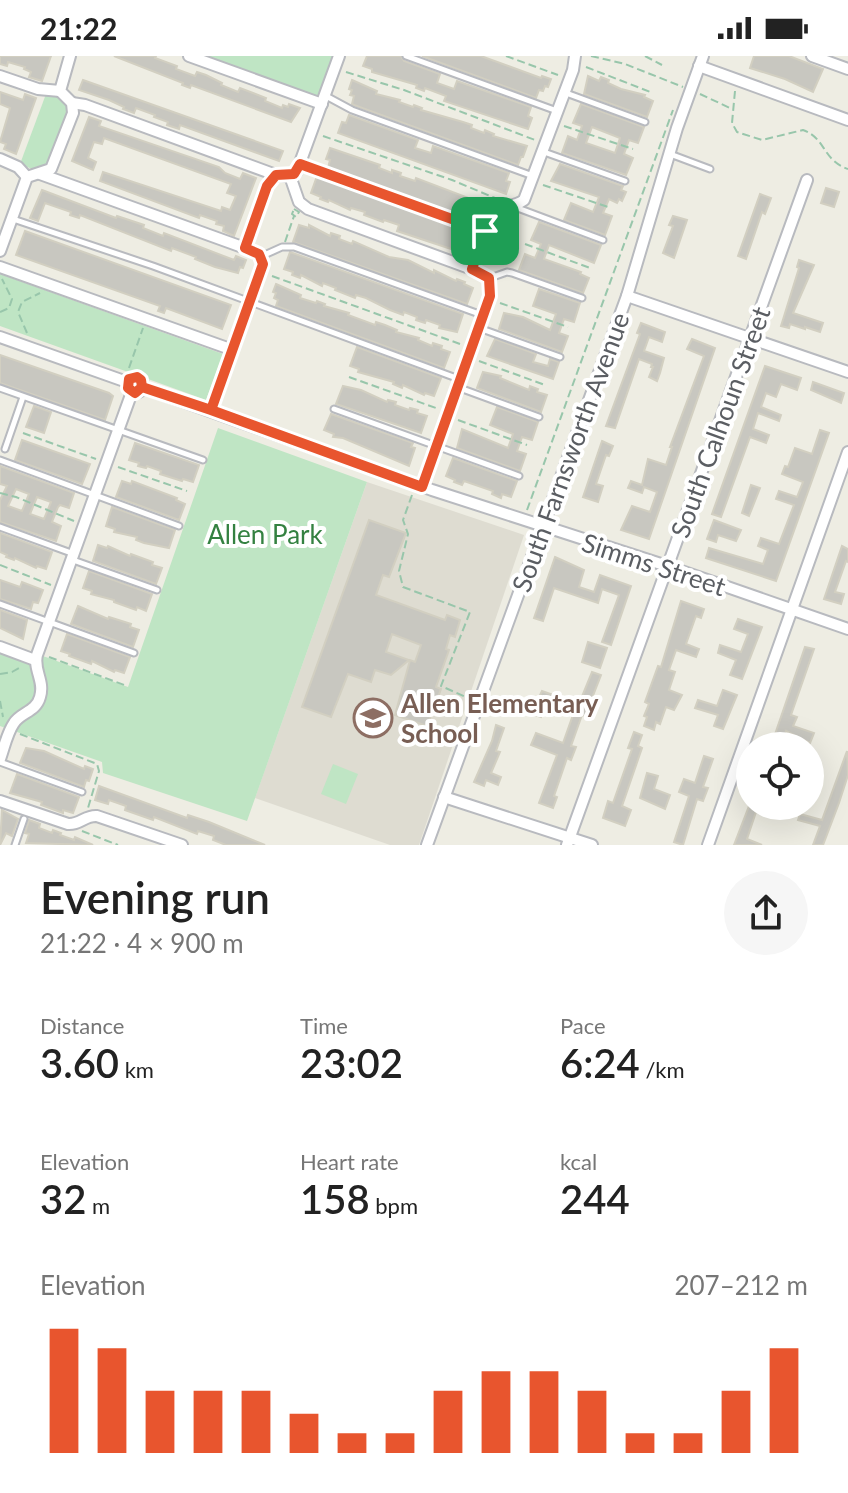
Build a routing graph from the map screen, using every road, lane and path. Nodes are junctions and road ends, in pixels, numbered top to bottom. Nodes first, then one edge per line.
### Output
1 (70, 56) edge
2 (189, 56) edge
3 (339, 56) edge
4 (406, 56) edge
5 (506, 56) edge
6 (575, 56) edge
7 (591, 56) edge
8 (645, 56) edge
9 (812, 56) edge
10 (701, 61) edge
11 (662, 65) dead end
12 (586, 67) dead end
13 (848, 69) edge
14 (346, 72) dead end
15 (558, 75) dead end
16 (0, 76) edge
17 (737, 79) junction
18 (60, 91) junction
19 (691, 91) junction
20 (565, 93) junction
21 (653, 93) dead end
22 (324, 99) junction
23 (676, 100) dead end
24 (72, 103) junction
25 (731, 109) junction
26 (558, 111) junction
27 (848, 120) edge
28 (645, 122) dead end
29 (564, 126) dead end
30 (323, 136) dead end
31 (535, 140) dead end
32 (633, 149) dead end
33 (543, 151) junction
34 (669, 154) junction
35 (0, 159) edge
36 (300, 164) junction
37 (710, 169) dead end
38 (848, 169) edge
39 (32, 175) junction
40 (276, 175) junction
41 (290, 176) junction
42 (534, 176) junction
43 (807, 180) dead end
44 (625, 181) dead end
45 (543, 185) dead end
46 (499, 200) dead end
47 (514, 207) junction
48 (611, 208) dead end
49 (294, 216) dead end
50 (12, 218) junction
51 (485, 231) junction
52 (603, 240) dead end
53 (284, 243) dead end
54 (525, 244) dead end
55 (1, 245) edge
56 (245, 248) junction
57 (261, 256) junction
58 (590, 268) dead end
59 (472, 269) junction
60 (1, 273) edge
61 (272, 276) dead end
62 (489, 278) junction
63 (41, 292) dead end
64 (627, 296) junction
65 (582, 298) dead end
66 (12, 299) junction
67 (22, 302) junction
68 (500, 303) dead end
69 (249, 304) junction
70 (9, 308) junction
71 (0, 312) edge
72 (18, 312) junction
73 (483, 315) junction
74 (144, 327) dead end
75 (568, 327) dead end
76 (479, 328) junction
77 (27, 333) dead end
78 (0, 337) edge
79 (750, 338) junction
80 (460, 344) dead end
81 (233, 350) junction
82 (560, 357) dead end
83 (479, 361) dead end
84 (129, 368) dead end
85 (848, 372) edge
86 (349, 377) dead end
87 (459, 383) junction
88 (545, 385) dead end
89 (134, 387) junction
90 (0, 388) edge
91 (23, 397) junction
92 (436, 408) dead end
93 (334, 409) dead end
94 (211, 410) junction
95 (539, 417) dead end
96 (458, 420) dead end
97 (118, 430) junction
98 (23, 433) dead end
99 (527, 445) dead end
100 (437, 446) junction
101 (5, 449) dead end
102 (848, 452) edge
103 (96, 459) dead end
104 (0, 460) edge
105 (203, 460) dead end
106 (118, 467) dead end
107 (519, 476) dead end
108 (422, 487) junction
109 (187, 491) dead end
110 (0, 493) edge
111 (95, 495) junction
112 (412, 495) dead end
113 (524, 516) dead end
114 (74, 521) dead end
115 (179, 526) dead end
116 (0, 527) edge
117 (542, 528) junction
118 (73, 557) junction
119 (0, 565) edge
120 (667, 566) junction
121 (51, 585) dead end
122 (157, 590) dead end
123 (0, 604) edge
124 (790, 609) junction
125 (49, 622) junction
126 (848, 629) edge
127 (0, 647) edge
128 (134, 653) dead end
129 (49, 657) dead end
130 (35, 660) junction
131 (22, 666) dead end
132 (0, 674) edge
133 (127, 686) dead end
134 (468, 698) dead end
135 (0, 701) edge
136 (3, 717) dead end
137 (10, 731) junction
138 (0, 760) edge
139 (82, 792) dead end
140 (444, 797) junction
141 (0, 801) edge
142 (88, 810) dead end
143 (24, 819) dead end
144 (80, 827) dead end
145 (568, 842) edge
146 (16, 845) edge
147 (118, 845) edge
148 (182, 845) edge
149 (427, 845) edge
150 (592, 845) edge
151 (708, 845) edge

1 - 18 street
2 - 22 street
3 - 22 street
4 - 26 lane
5 - 15 path
6 - 20 street
7 - 19 path
8 - 11 path
9 - 13 street
10 - 17 street
10 - 19 street, South Farnsworth Avenue
12 - 21 path
14 - 31 path
16 - 18 street
17 - 25 path
17 - 27 street
18 - 24 street
19 - 25 path
19 - 34 street, South Farnsworth Avenue
20 - 26 street
20 - 28 lane
22 - 36 street
22 - 42 lane
23 - 113 path
24 - 39 street
24 - 40 street
25 - 38 path
26 - 33 street
29 - 32 path
30 - 46 path
33 - 42 street
33 - 44 lane
34 - 37 lane
34 - 64 street, South Farnsworth Avenue
35 - 39 street
36 - 41 street
36 - 51 lane
39 - 50 street
39 - 56 street
40 - 41 street
40 - 56 street
41 - 59 street
42 - 47 street
43 - 79 street, South Calhoun Street
45 - 48 path
47 - 51 street
47 - 52 lane
49 - 53 path
50 - 55 street
50 - 69 lane
51 - 59 street
54 - 58 path
56 - 57 street
57 - 69 street
57 - 73 lane
59 - 62 street
60 - 66 path
60 - 81 street
61 - 80 path
62 - 65 lane
62 - 73 street
63 - 67 path
64 - 79 street
64 - 117 street, South Farnsworth Avenue
66 - 67 path
66 - 70 path
67 - 72 path
68 - 75 path
69 - 81 street
69 - 87 lane
70 - 71 path
70 - 72 path
72 - 77 path
73 - 76 street
74 - 84 path
76 - 82 lane
76 - 87 street
78 - 89 street, Simms Street
79 - 85 street
79 - 120 street, South Calhoun Street
81 - 94 street
83 - 88 path
86 - 92 path
87 - 95 lane
87 - 100 street
89 - 94 street, Simms Street
89 - 97 street
90 - 91 lane
91 - 97 lane
91 - 101 lane
93 - 100 lane
94 - 108 street, Simms Street
96 - 99 path
97 - 105 lane
97 - 111 street
98 - 103 path
100 - 107 lane
100 - 108 street
102 - 124 street
104 - 111 lane
106 - 109 path
108 - 117 street, Simms Street
110 - 114 path
111 - 115 lane
111 - 118 street
112 - 134 path
116 - 118 lane
117 - 120 street, Simms Street
117 - 140 street, South Farnsworth Avenue
118 - 122 lane
118 - 125 street
119 - 121 path
120 - 124 street, Simms Street
120 - 145 street, South Calhoun Street
123 - 125 lane
124 - 126 street, Simms Street
124 - 151 street
125 - 128 lane
125 - 130 street
127 - 130 street
129 - 133 path
130 - 137 street
131 - 132 path
135 - 136 path
137 - 138 street
137 - 142 path
138 - 139 lane
140 - 145 street
140 - 149 street, South Farnsworth Avenue
141 - 148 street
143 - 146 lane
144 - 147 path
145 - 150 street

